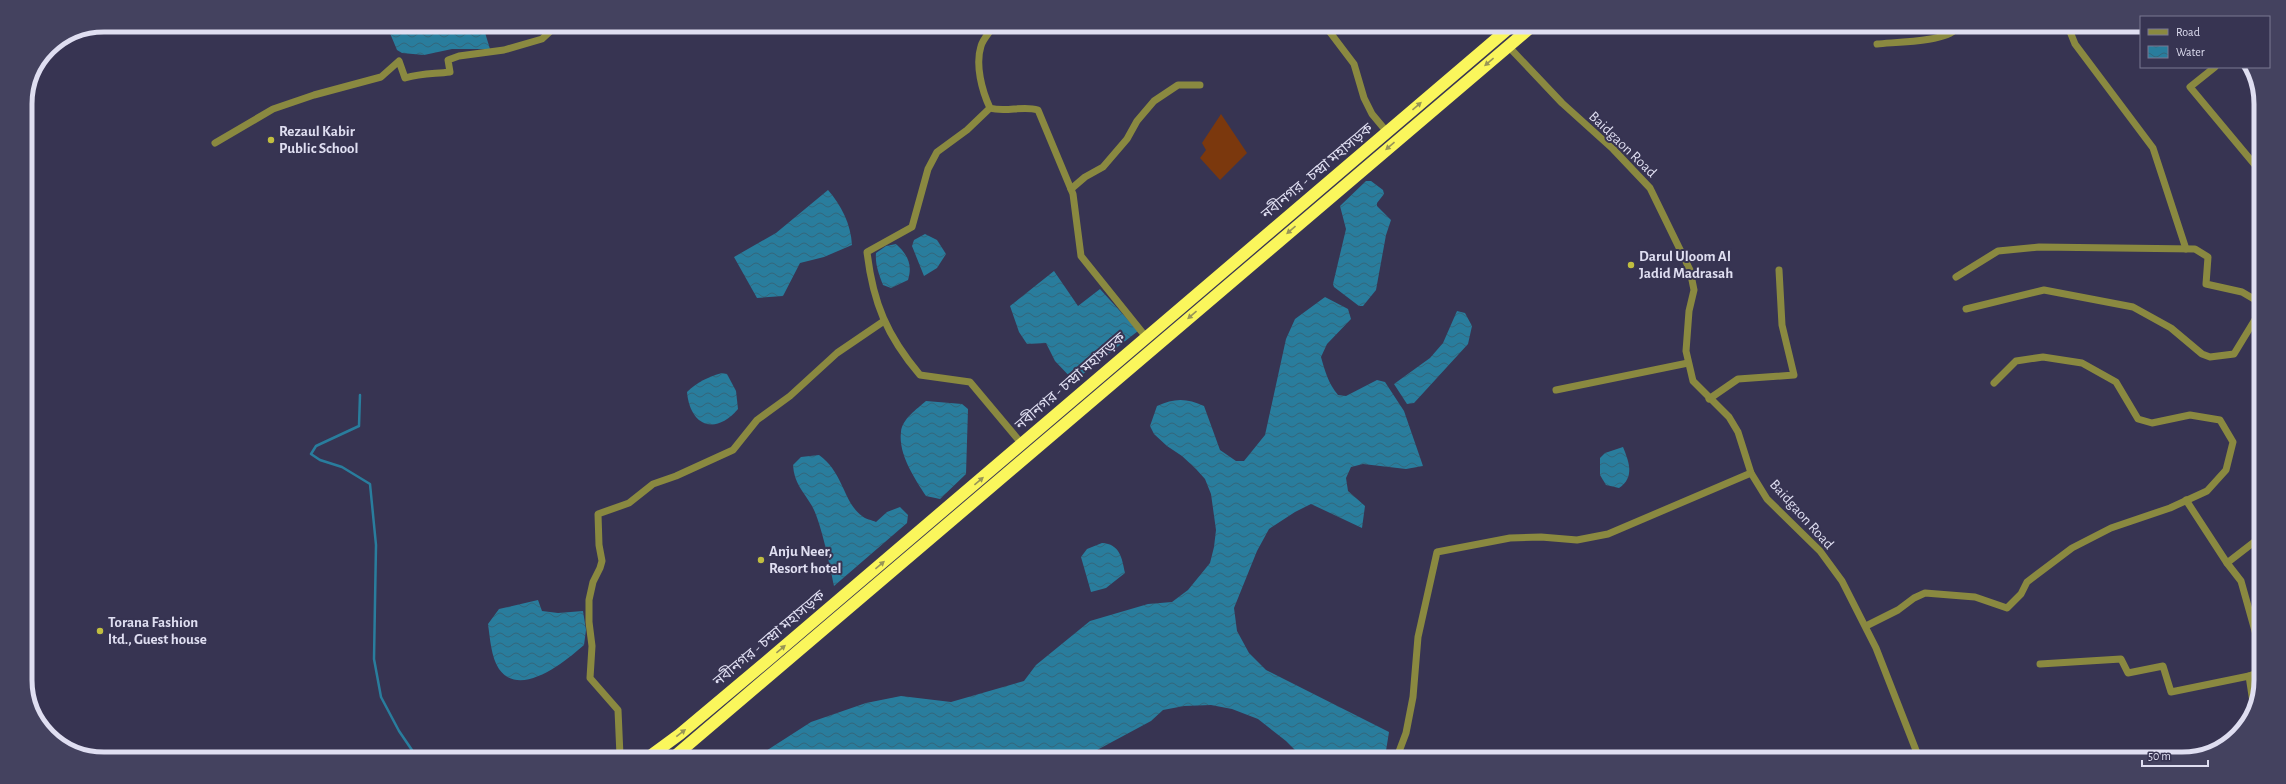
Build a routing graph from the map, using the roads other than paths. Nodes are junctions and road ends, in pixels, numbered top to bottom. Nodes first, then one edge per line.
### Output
1 (550, 32) edge
2 (990, 32) edge
3 (1330, 32) edge
4 (1504, 32) edge
5 (1525, 32) edge
6 (1953, 32) edge
7 (2070, 32) edge
8 (1877, 44) dead end
9 (1508, 46) junction
10 (2214, 68) edge
11 (1200, 84) dead end
12 (990, 108) junction
13 (1387, 132) junction
14 (215, 143) dead end
15 (2254, 164) edge
16 (1071, 189) junction
17 (2186, 249) junction
18 (1779, 270) dead end
19 (1956, 278) dead end
20 (2254, 299) edge
21 (1966, 309) dead end
22 (884, 321) junction
23 (2254, 321) edge
24 (1146, 337) junction
25 (1688, 363) junction
26 (1994, 383) dead end
27 (1556, 390) dead end
28 (1709, 399) junction
29 (1022, 444) junction
30 (1751, 473) junction
31 (2186, 500) junction
32 (2254, 541) edge
33 (2227, 563) junction
34 (1866, 626) junction
35 (2254, 627) edge
36 (2040, 664) dead end
37 (2254, 674) edge
38 (2249, 676) junction
39 (2252, 697) edge
40 (620, 752) edge
41 (655, 752) edge
42 (680, 752) edge
43 (1399, 752) edge
44 (1918, 752) edge

1 - 14 street
2 - 12 street
3 - 13 street
13 -> 4 highway, নবীনগর - চন্দ্রা মহাসড়ক
5 - 9 highway, নবীনগর - চন্দ্রা মহাসড়ক
6 - 8 street
7 - 17 street
9 - 25 street, Baidgaon Road
9 -> 42 highway, নবীনগর - চন্দ্রা মহাসড়ক
10 - 15 street
11 - 16 street
12 - 16 street
12 - 22 street
13 - 24 highway, নবীনগর - চন্দ্রা মহাসড়ক
16 - 24 street
17 - 19 street
17 - 20 street
18 - 28 street
21 - 23 street
22 - 29 street
22 - 40 street
24 - 29 highway, নবীনগর - চন্দ্রা মহাসড়ক
25 - 27 street
25 - 28 street, Baidgaon Road
26 - 31 street
28 - 30 street, Baidgaon Road
41 -> 29 highway, নবীনগর - চন্দ্রা মহাসড়ক
30 - 34 street, Baidgaon Road
30 - 43 street
31 - 33 street
31 - 34 street
32 - 33 street
33 - 35 street
34 - 44 street, Baidgaon Road
36 - 38 street
37 - 38 street
38 - 39 street

